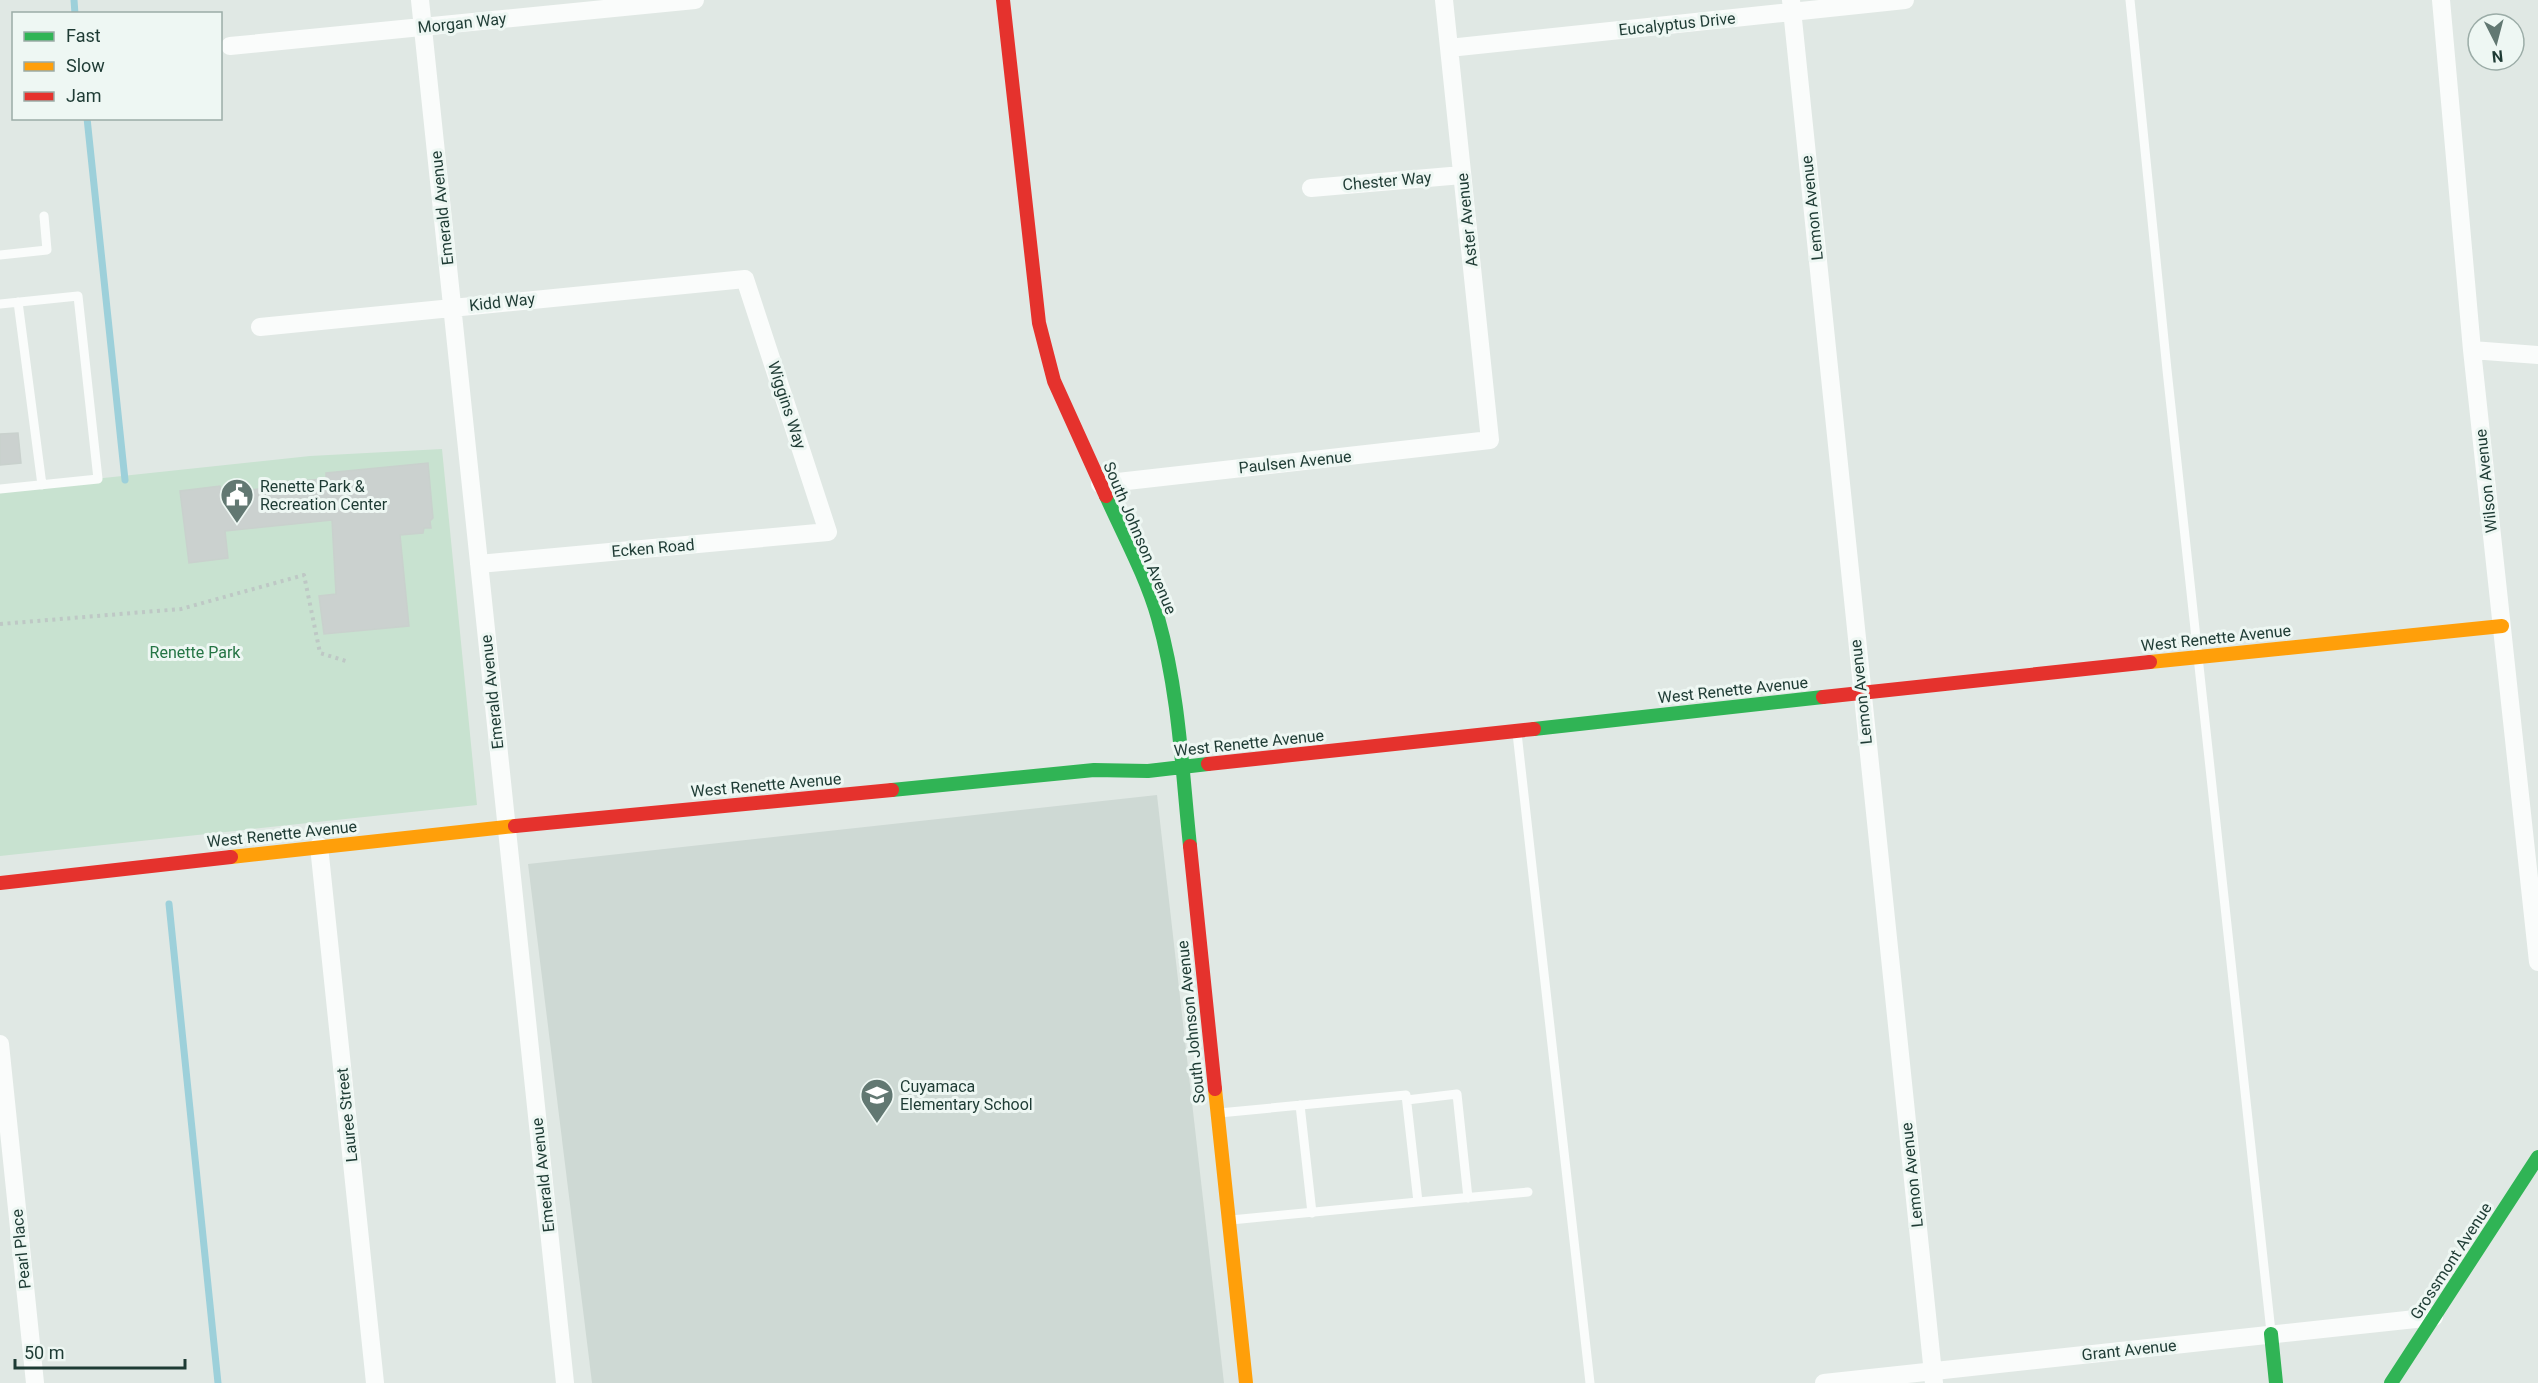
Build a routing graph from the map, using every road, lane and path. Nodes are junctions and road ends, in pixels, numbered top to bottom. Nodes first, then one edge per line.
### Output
1 (420, 0) edge
2 (695, 0) edge
3 (1003, 0) edge
4 (1444, 0) edge
5 (1905, 0) edge
6 (2130, 0) edge
7 (2441, 0) edge
8 (1791, 6) edge
9 (423, 27) junction
10 (230, 46) dead end
11 (1449, 48) junction
12 (1462, 175) junction
13 (1311, 188) dead end
14 (44, 216) dead end
15 (0, 255) edge
16 (745, 279) joint
17 (18, 302) junction
18 (0, 304) edge
19 (452, 307) junction
20 (260, 327) dead end
21 (2472, 350) junction
22 (2538, 355) edge
23 (1490, 440) joint
24 (1100, 484) junction
25 (42, 485) junction
26 (0, 489) edge
27 (828, 532) joint
28 (479, 564) junction
29 (0, 624) edge
30 (2502, 626) junction
31 (2198, 656) junction
32 (349, 662) dead end
33 (1861, 694) junction
34 (1517, 730) junction
35 (1182, 767) junction
36 (506, 827) junction
37 (319, 846) junction
38 (0, 883) edge
39 (2538, 962) edge
40 (0, 1044) edge
41 (1407, 1100) junction
42 (1300, 1105) junction
43 (1217, 1113) junction
44 (2538, 1157) edge
45 (1528, 1192) dead end
46 (1468, 1198) junction
47 (1418, 1202) junction
48 (1312, 1213) junction
49 (1229, 1220) junction
50 (2434, 1317) junction
51 (2271, 1334) junction
52 (1933, 1377) edge
53 (34, 1383) edge
54 (375, 1383) edge
55 (565, 1383) edge
56 (1246, 1383) edge
57 (1590, 1383) edge
58 (1824, 1383) edge
59 (2276, 1383) edge
60 (2391, 1383) edge

1 - 9 street, Emerald Avenue
2 - 9 street, Morgan Way
3 - 24 street, South Johnson Avenue
4 - 11 street, Aster Avenue
5 - 8 street, Eucalyptus Drive
6 - 31 lane
7 - 21 street, Wilson Avenue
8 - 11 street, Eucalyptus Drive
8 - 33 street, Lemon Avenue
9 - 10 street, Morgan Way
9 - 19 street, Emerald Avenue
11 - 12 street, Aster Avenue
12 - 13 street, Chester Way
12 - 23 street, Aster Avenue
14 - 15 lane
16 - 19 street, Kidd Way
16 - 27 street, Wiggins Way
17 - 18 lane
17 - 25 lane
17 - 25 lane
19 - 20 street, Kidd Way
19 - 28 street, Emerald Avenue
21 - 22 street
21 - 30 street, Wilson Avenue
23 - 24 street, Paulsen Avenue
24 - 35 street, South Johnson Avenue
25 - 26 lane
27 - 28 street, Ecken Road
28 - 36 street, Emerald Avenue
29 - 32 path
30 - 31 street, West Renette Avenue
30 - 39 street, Wilson Avenue
31 - 33 street, West Renette Avenue
31 - 51 lane
33 - 34 street, West Renette Avenue
33 - 52 street, Lemon Avenue
34 - 35 street, West Renette Avenue
34 - 57 lane
35 - 36 street, West Renette Avenue
35 - 43 street, South Johnson Avenue
36 - 37 street, West Renette Avenue
36 - 55 street, Emerald Avenue
37 - 38 street, West Renette Avenue
37 - 54 street, Lauree Street
40 - 53 street, Pearl Place
41 - 42 lane
41 - 46 lane
41 - 47 lane
42 - 43 lane
42 - 48 lane
43 - 49 street, South Johnson Avenue
44 - 50 street, Grossmont Avenue
45 - 46 lane
46 - 47 lane
47 - 48 lane
48 - 49 lane
49 - 56 street, South Johnson Avenue
50 - 51 street, Grant Avenue
50 - 60 street, Grossmont Avenue
51 - 52 street, Grant Avenue
51 - 59 street
52 - 58 street, Grant Avenue

